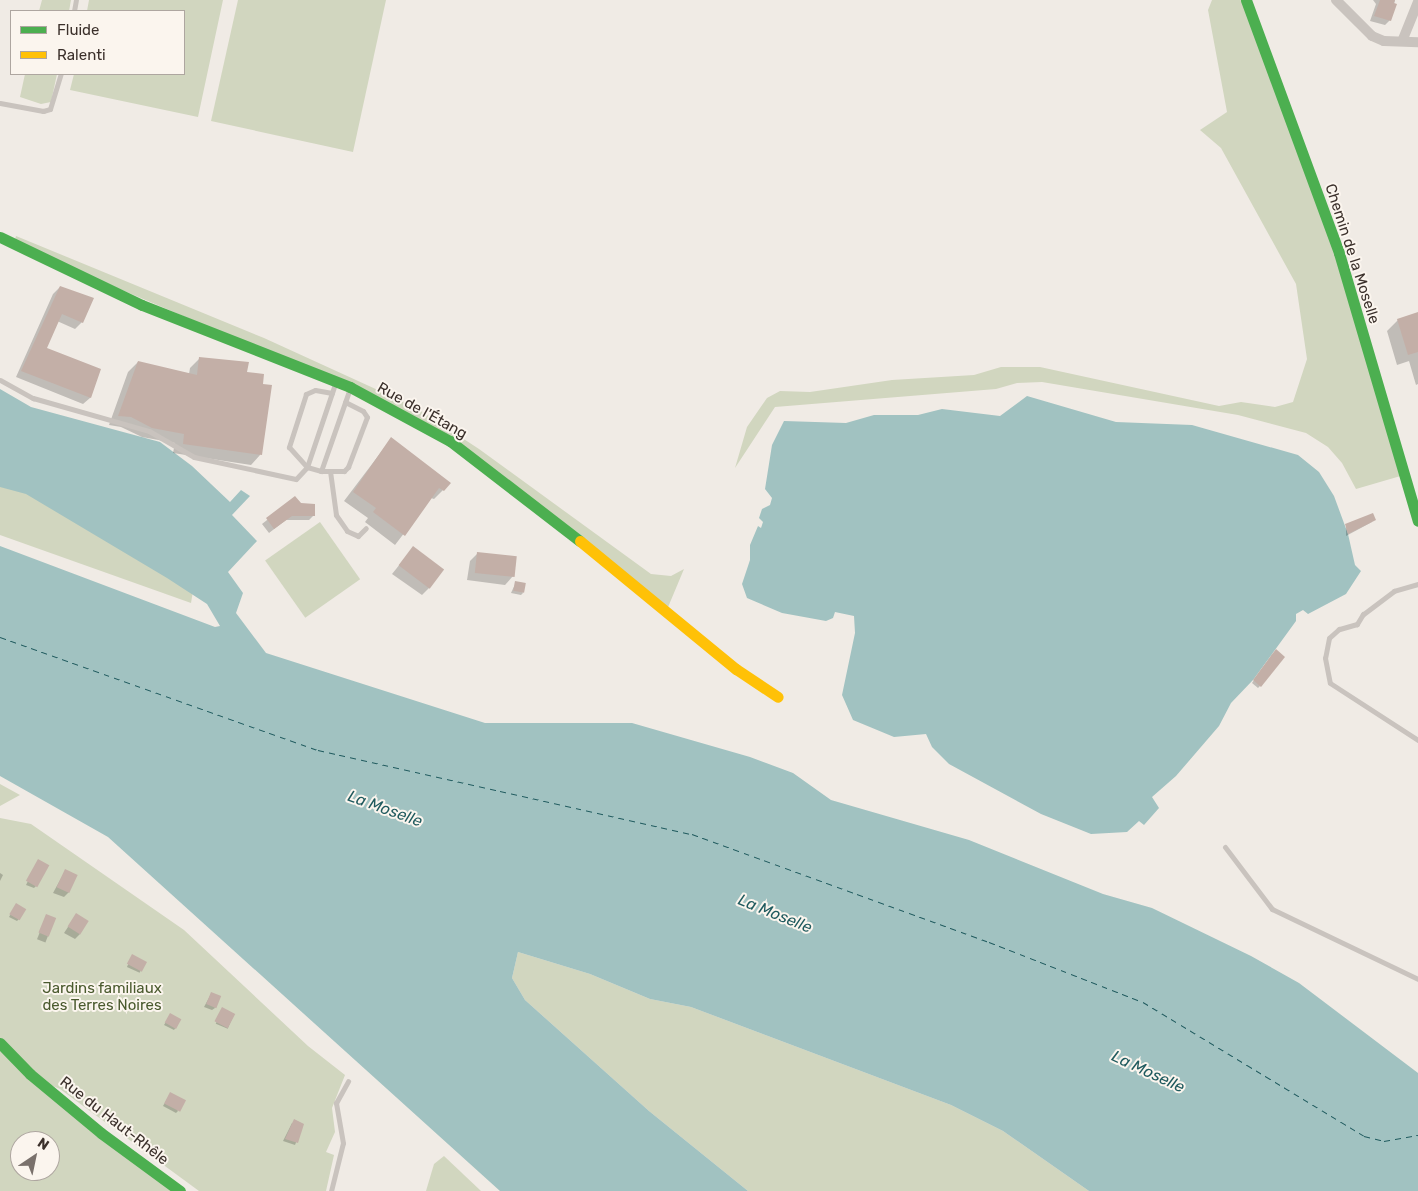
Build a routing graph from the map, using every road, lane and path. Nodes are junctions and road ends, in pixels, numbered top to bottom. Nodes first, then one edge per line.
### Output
1 (1246, 0) edge
2 (1336, 0) edge
3 (1418, 2) edge
4 (1403, 39) junction
5 (1418, 42) edge
6 (61, 75) edge
7 (0, 103) edge
8 (0, 237) edge
9 (0, 380) edge
10 (336, 381) junction
11 (350, 388) junction
12 (332, 393) junction
13 (345, 402) junction
14 (307, 467) junction
15 (321, 470) junction
16 (330, 471) junction
17 (1418, 521) edge
18 (366, 528) dead end
19 (1418, 584) edge
20 (778, 697) dead end
21 (1418, 740) edge
22 (1226, 847) dead end
23 (1418, 979) edge
24 (0, 1043) edge
25 (348, 1081) dead end
26 (180, 1191) edge
27 (331, 1191) edge

1 - 17 street, Chemin de la Moselle
2 - 4 street
3 - 4 street
4 - 5 street
6 - 7 lane
8 - 10 street, Rue de l'Étang
9 - 14 lane
10 - 11 street, Rue de l'Étang
10 - 12 lane
11 - 13 lane
11 - 20 street, Rue de l'Étang
12 - 14 lane
12 - 14 lane
13 - 15 lane
13 - 16 lane
14 - 15 lane
15 - 16 lane
16 - 18 lane
19 - 21 lane
22 - 23 lane
24 - 26 street, Rue du Haut-Rhêle
25 - 27 lane

